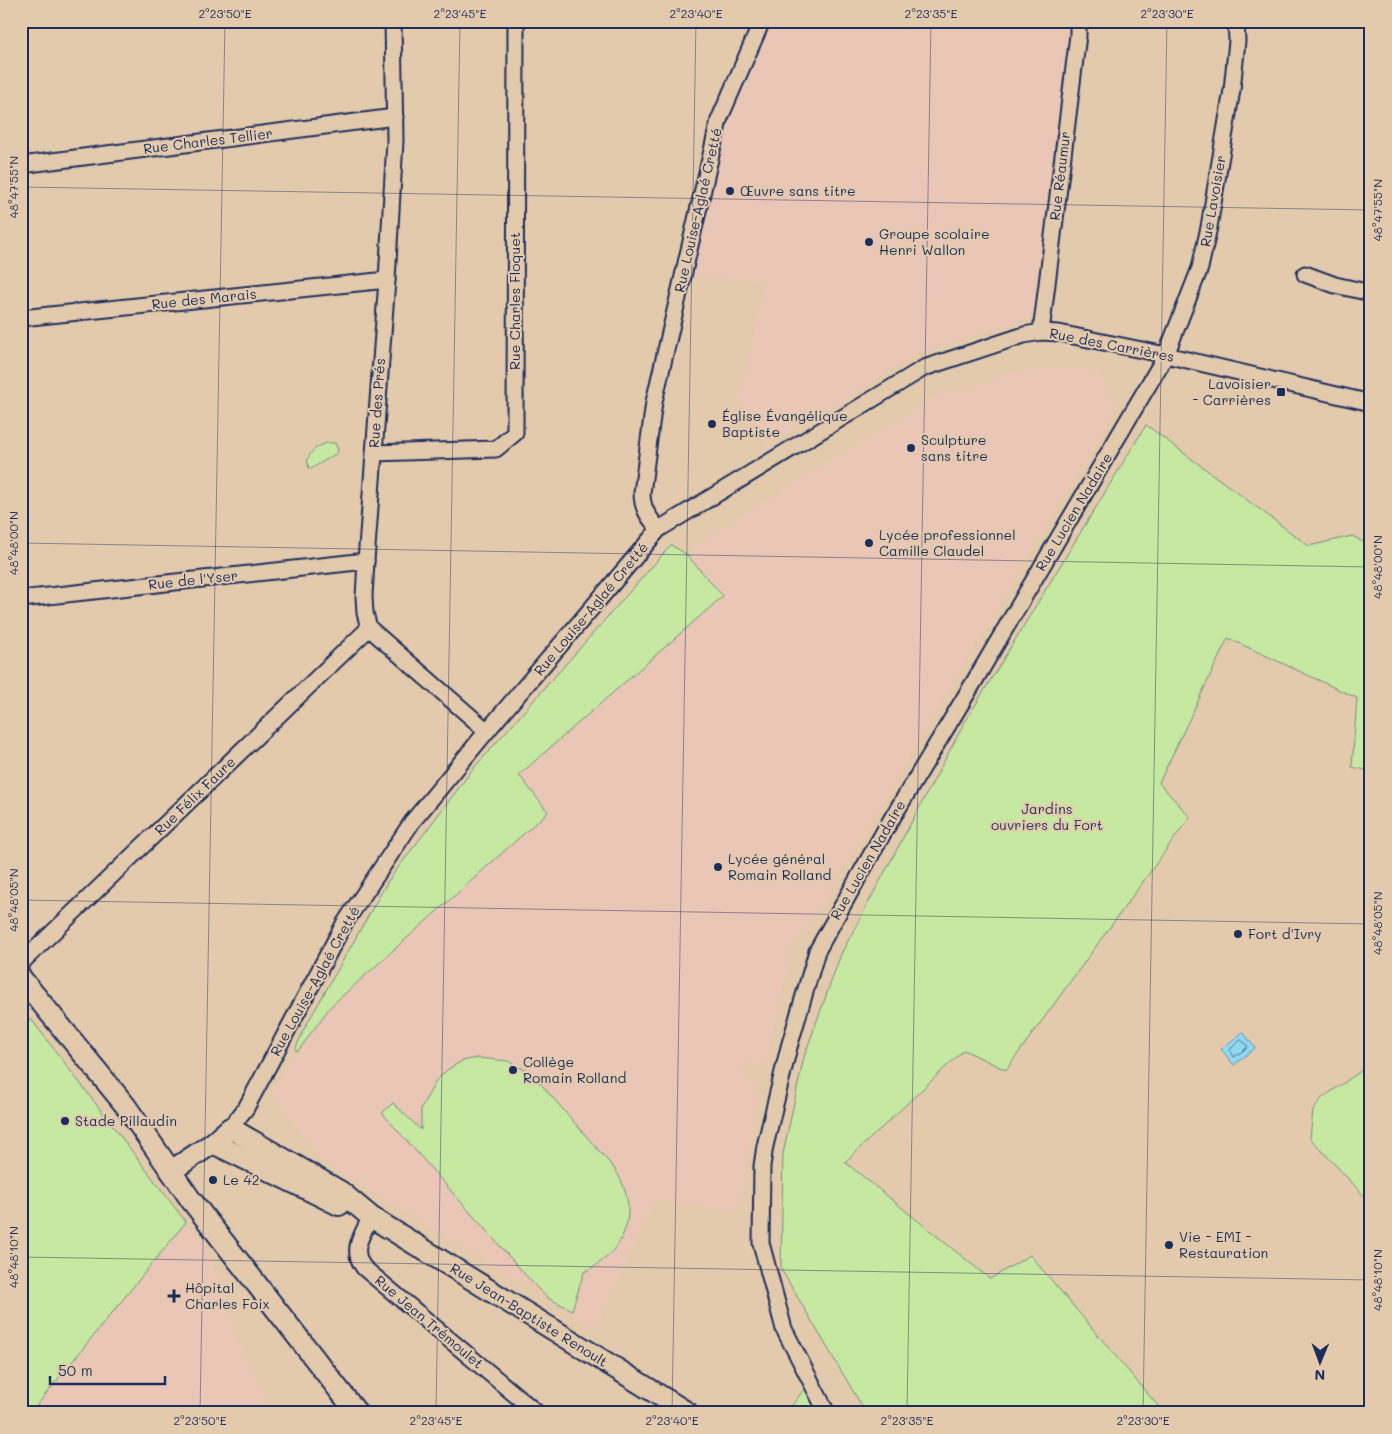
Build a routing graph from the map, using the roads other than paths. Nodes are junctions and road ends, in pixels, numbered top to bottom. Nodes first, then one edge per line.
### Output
1 (393, 21) edge
2 (516, 21) edge
3 (762, 21) edge
4 (1078, 21) edge
5 (1236, 21) edge
6 (395, 118) junction
7 (21, 165) edge
8 (1305, 274) dead end
9 (387, 280) junction
10 (1371, 294) edge
11 (21, 318) edge
12 (1041, 332) junction
13 (1166, 355) junction
14 (1371, 403) edge
15 (374, 453) junction
16 (658, 529) junction
17 (366, 561) junction
18 (21, 598) edge
19 (369, 628) junction
20 (487, 731) junction
21 (21, 963) edge
22 (23, 985) edge
23 (230, 1128) junction
24 (213, 1143) junction
25 (171, 1172) junction
26 (371, 1217) junction
27 (357, 1413) edge
28 (537, 1413) edge
29 (688, 1413) edge
30 (828, 1413) edge

1 - 6 street, Rue des Prés
2 - 15 street, Rue Charles Floquet
3 - 16 street, Rue Louise-Aglaé Cretté
4 - 12 street, Rue Réaumur
5 - 13 street, Rue Lavoisier
6 - 7 street, Rue Charles Tellier
6 - 9 street, Rue des Prés
8 - 10 street
9 - 11 street, Rue des Marais
9 - 15 street, Rue des Prés
12 - 13 street, Rue des Carrières
12 - 16 street, Rue des Carrières
13 - 14 street, Rue des Carrières
13 - 30 street, Rue Lucien Nadaire
15 - 17 street, Rue des Prés
16 - 20 street, Rue Louise-Aglaé Cretté
17 - 18 street, Rue de l'Yser
17 - 19 street, Rue des Prés
19 - 20 street
19 - 21 street, Rue Félix Faure
20 - 23 street, Rue Louise-Aglaé Cretté
22 - 25 main road
23 - 24 main road
23 - 26 main road, Rue Jean-Baptiste Renoult
24 - 25 main road
24 - 26 main road, Rue Jean-Baptiste Renoult
25 - 27 main road
26 - 28 street, Rue Jean Trémoulet
26 - 29 main road, Rue Jean-Baptiste Renoult

